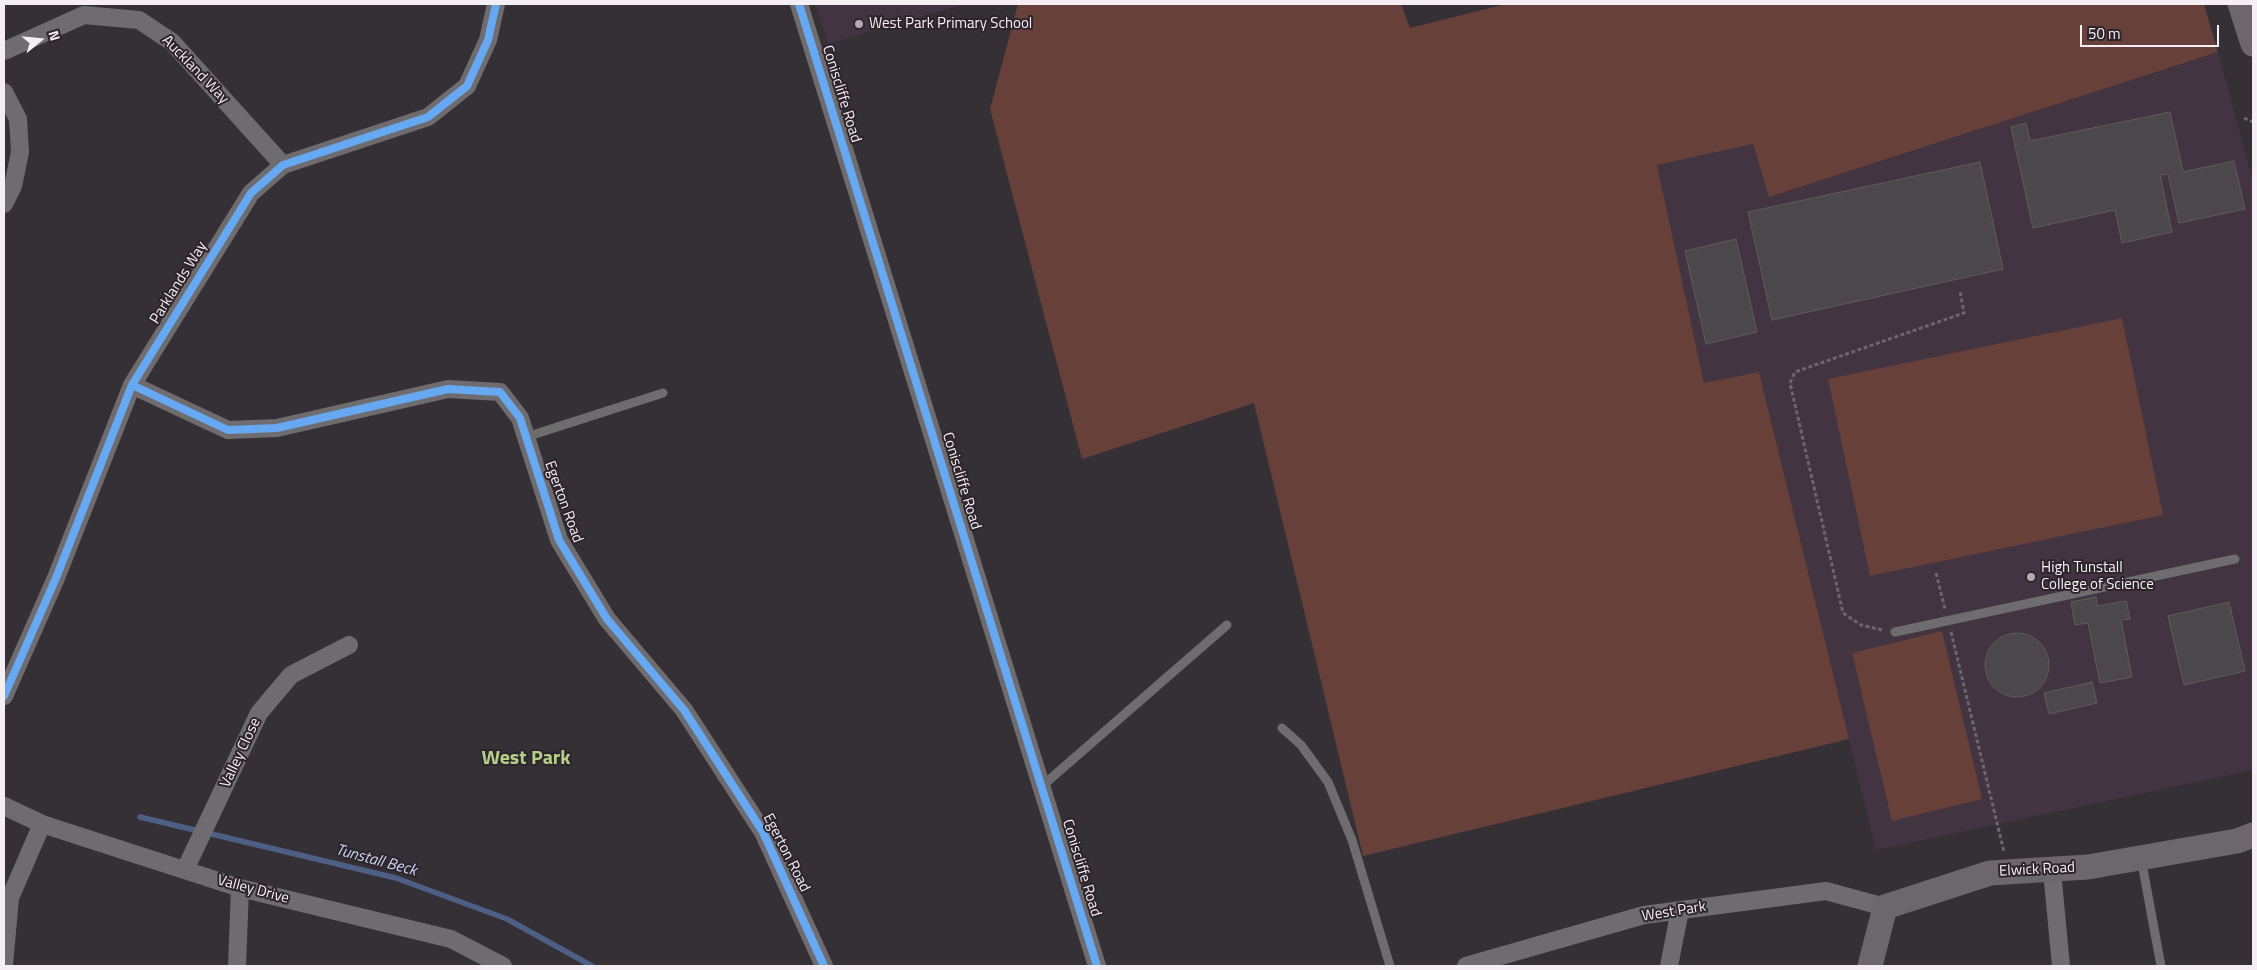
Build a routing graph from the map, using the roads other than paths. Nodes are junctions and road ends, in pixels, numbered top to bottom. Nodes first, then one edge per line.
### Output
1 (496, 4) edge
2 (799, 4) edge
3 (2240, 4) edge
4 (2253, 44) edge
5 (4, 51) edge
6 (4, 92) edge
7 (283, 165) junction
8 (4, 204) edge
9 (132, 384) junction
10 (663, 394) dead end
11 (526, 436) junction
12 (2235, 559) dead end
13 (1227, 625) dead end
14 (1895, 632) road end
15 (349, 645) dead end
16 (4, 696) edge
17 (1282, 728) dead end
18 (1041, 787) junction
19 (4, 806) edge
20 (42, 824) junction
21 (2253, 835) edge
22 (2141, 858) junction
23 (185, 870) junction
24 (2052, 871) junction
25 (240, 888) junction
26 (1885, 907) junction
27 (1680, 910) junction
28 (1522, 950) junction
29 (4, 965) edge
30 (236, 966) edge
31 (503, 966) edge
32 (824, 966) edge
33 (1097, 966) edge
34 (1390, 966) edge
35 (1466, 966) edge
36 (1511, 966) edge
37 (1669, 966) edge
38 (1870, 966) edge
39 (2061, 966) edge
40 (2161, 966) edge

1 - 7 street, Parklands Way
2 - 18 street, Coniscliffe Road
3 - 4 street
5 - 7 street, Auckland Way
6 - 8 street
7 - 9 street, Parklands Way
9 - 11 street, Egerton Road
9 - 16 street, Parklands Way
10 - 11 lane
11 - 32 street, Egerton Road
12 - 14 lane
13 - 18 lane
15 - 23 street, Valley Close
17 - 34 lane
18 - 33 street, Coniscliffe Road
19 - 20 street, Valley Drive
20 - 23 street, Valley Drive
20 - 29 street
21 - 22 street, Elwick Road
22 - 24 street, Elwick Road
22 - 40 lane
23 - 25 street, Valley Drive
24 - 26 street, Elwick Road
24 - 39 street
25 - 30 street
25 - 31 street, Valley Drive
26 - 27 street, West Park
26 - 38 street
27 - 28 street, West Park
27 - 37 street
28 - 35 street, West Park
28 - 36 street

